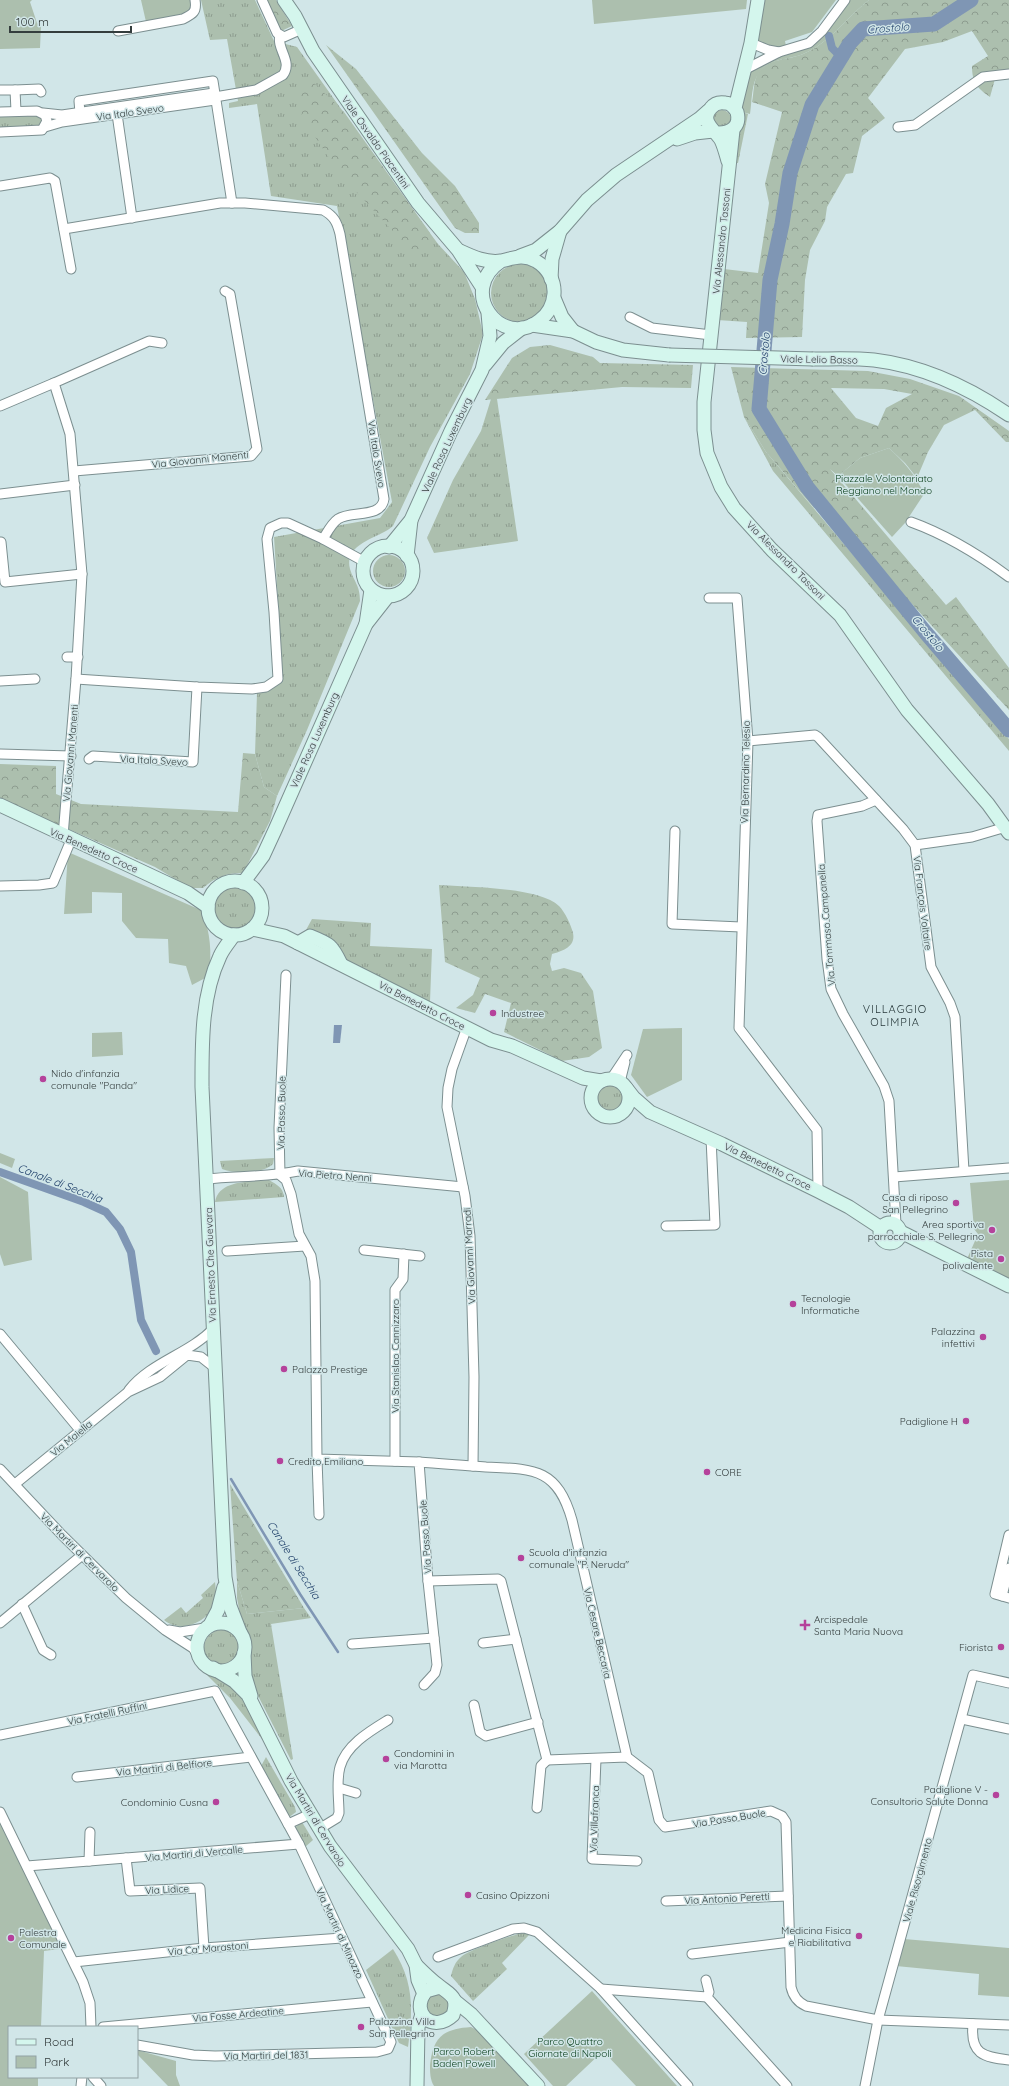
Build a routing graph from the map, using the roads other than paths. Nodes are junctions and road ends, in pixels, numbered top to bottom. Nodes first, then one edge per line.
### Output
1 (195, 0) edge
2 (262, 0) edge
3 (284, 0) edge
4 (289, 0) edge
5 (758, 0) edge
6 (845, 0) edge
7 (295, 16) junction
8 (302, 29) junction
9 (118, 31) dead end
10 (280, 35) junction
11 (751, 42) junction
12 (779, 52) junction
13 (743, 74) junction
14 (1009, 74) edge
15 (0, 90) edge
16 (15, 90) junction
17 (41, 92) dead end
18 (215, 96) junction
19 (720, 103) junction
20 (735, 108) junction
21 (708, 111) junction
22 (0, 112) edge
23 (16, 112) junction
24 (43, 113) junction
25 (117, 114) junction
26 (45, 127) junction
27 (898, 127) dead end
28 (733, 130) junction
29 (0, 132) edge
30 (715, 132) junction
31 (662, 144) junction
32 (729, 164) junction
33 (0, 186) edge
34 (232, 203) junction
35 (132, 218) junction
36 (64, 229) junction
37 (560, 231) junction
38 (458, 250) junction
39 (520, 256) junction
40 (501, 261) junction
41 (71, 269) dead end
42 (551, 279) junction
43 (482, 286) junction
44 (226, 291) dead end
45 (554, 298) junction
46 (488, 313) junction
47 (630, 317) dead end
48 (527, 327) junction
49 (573, 331) junction
50 (711, 334) junction
51 (162, 343) dead end
52 (482, 370) junction
53 (54, 383) junction
54 (0, 406) edge
55 (1009, 415) edge
56 (74, 471) junction
57 (75, 485) junction
58 (0, 494) edge
59 (411, 520) junction
60 (911, 522) dead end
61 (323, 539) junction
62 (1, 542) dead end
63 (389, 547) junction
64 (408, 556) junction
65 (365, 562) junction
66 (82, 574) junction
67 (1009, 577) edge
68 (371, 590) junction
69 (388, 596) junction
70 (709, 598) dead end
71 (366, 624) junction
72 (67, 657) dead end
73 (78, 657) junction
74 (35, 679) dead end
75 (76, 679) junction
76 (0, 681) edge
77 (197, 687) junction
78 (748, 741) junction
79 (0, 754) edge
80 (71, 756) junction
81 (89, 760) dead end
82 (876, 800) junction
83 (0, 805) edge
84 (1007, 830) edge
85 (675, 831) dead end
86 (67, 838) junction
87 (915, 845) junction
88 (263, 856) junction
89 (243, 883) junction
90 (0, 886) edge
91 (255, 891) junction
92 (188, 893) junction
93 (212, 894) junction
94 (208, 907) junction
95 (260, 916) junction
96 (741, 926) junction
97 (252, 929) junction
98 (228, 934) junction
99 (284, 936) junction
100 (286, 975) dead end
101 (467, 1027) junction
102 (562, 1070) junction
103 (615, 1083) junction
104 (592, 1092) junction
105 (624, 1111) junction
106 (650, 1112) junction
107 (710, 1138) junction
108 (1009, 1168) edge
109 (964, 1171) junction
110 (280, 1174) junction
111 (894, 1177) junction
112 (207, 1179) junction
113 (463, 1187) junction
114 (818, 1191) junction
115 (666, 1226) dead end
116 (882, 1228) junction
117 (898, 1228) junction
118 (306, 1246) junction
119 (364, 1250) dead end
120 (227, 1251) dead end
121 (404, 1254) junction
122 (420, 1256) dead end
123 (1009, 1286) edge
124 (212, 1328) junction
125 (0, 1334) edge
126 (215, 1368) junction
127 (128, 1392) junction
128 (80, 1430) junction
129 (317, 1459) junction
130 (395, 1461) junction
131 (420, 1462) junction
132 (473, 1466) junction
133 (0, 1469) edge
134 (15, 1484) junction
135 (319, 1515) dead end
136 (1009, 1535) edge
137 (81, 1556) junction
138 (1007, 1556) edge
139 (1009, 1568) edge
140 (225, 1577) junction
141 (428, 1581) junction
142 (1002, 1596) edge
143 (22, 1604) junction
144 (0, 1623) edge
145 (208, 1626) junction
146 (165, 1630) junction
147 (240, 1632) junction
148 (434, 1638) junction
149 (516, 1639) junction
150 (483, 1642) dead end
151 (352, 1644) dead end
152 (244, 1652) junction
153 (51, 1654) dead end
154 (199, 1657) junction
155 (213, 1668) junction
156 (1009, 1683) edge
157 (424, 1685) dead end
158 (215, 1691) joint
159 (474, 1705) dead end
160 (255, 1708) junction
161 (962, 1719) junction
162 (388, 1720) dead end
163 (538, 1722) junction
164 (1009, 1729) edge
165 (0, 1735) edge
166 (627, 1757) junction
167 (251, 1758) junction
168 (596, 1759) junction
169 (547, 1760) junction
170 (77, 1777) dead end
171 (339, 1788) junction
172 (356, 1793) dead end
173 (537, 1808) dead end
174 (0, 1812) edge
175 (310, 1814) junction
176 (288, 1824) junction
177 (319, 1828) junction
178 (90, 1832) dead end
179 (299, 1844) junction
180 (126, 1858) junction
181 (89, 1861) junction
182 (637, 1861) dead end
183 (27, 1866) junction
184 (788, 1896) junction
185 (666, 1901) dead end
186 (342, 1938) junction
187 (790, 1942) junction
188 (204, 1948) junction
189 (692, 1954) dead end
190 (438, 1957) dead end
191 (74, 1962) junction
192 (416, 1965) junction
193 (706, 1980) dead end
194 (440, 1987) junction
195 (601, 1989) junction
196 (424, 1994) junction
197 (707, 1997) junction
198 (455, 2001) junction
199 (372, 2002) junction
200 (422, 2014) junction
201 (878, 2020) junction
202 (442, 2022) junction
203 (973, 2024) junction
204 (481, 2025) junction
205 (1009, 2025) edge
206 (91, 2026) edge
207 (114, 2026) edge
208 (391, 2042) joint
209 (138, 2044) edge
210 (417, 2046) junction
211 (1009, 2061) edge
212 (94, 2078) edge
213 (778, 2081) edge
214 (101, 2086) edge
215 (417, 2086) edge
216 (538, 2086) edge
217 (688, 2086) edge
218 (787, 2086) edge
219 (865, 2086) edge

1 - 9 street
2 - 10 street
3 - 7 street, Viale Osvaldo Piacentini
4 - 7 street, Viale Osvaldo Piacentini
5 - 11 street, Via Alessandro Tassoni
6 - 12 street
7 - 8 street, Viale Osvaldo Piacentini
8 - 10 street
8 - 38 street, Viale Osvaldo Piacentini
10 - 18 street
11 - 12 street
11 - 13 street, Via Alessandro Tassoni
12 - 13 street
13 - 19 street, Via Alessandro Tassoni
13 - 20 street, Via Alessandro Tassoni
14 - 27 street
15 - 16 street
16 - 17 street
16 - 23 street
18 - 24 street, Via Italo Svevo
18 - 25 street, Via Italo Svevo
18 - 34 street
19 - 20 street
19 - 21 street, Via Alessandro Tassoni
20 - 28 street, Via Alessandro Tassoni
21 - 30 street, Via Alessandro Tassoni
21 - 31 street
22 - 23 street, Via Italo Svevo
23 - 24 street, Via Italo Svevo
24 - 26 street
25 - 26 street, Via Italo Svevo
25 - 35 street
26 - 29 street, Via Italo Svevo
28 - 30 street
28 - 32 street, Via Alessandro Tassoni
30 - 31 street
30 - 32 street, Via Alessandro Tassoni
31 - 37 street
32 - 50 street, Via Alessandro Tassoni
33 - 36 street
34 - 35 street, Via Italo Svevo
34 - 61 street, Via Italo Svevo
35 - 36 street, Via Italo Svevo
36 - 41 street
37 - 39 street
37 - 42 street
38 - 40 street, Viale Osvaldo Piacentini
38 - 43 street, Viale Osvaldo Piacentini
39 - 40 street
39 - 42 street
40 - 43 street
42 - 45 street
43 - 46 street
44 - 56 street, Via Giovanni Manenti
45 - 48 street
45 - 49 street
46 - 48 street
46 - 52 street, Viale Rosa Luxemburg
47 - 50 street
48 - 49 street, Viale Lelio Basso
48 - 52 street, Viale Rosa Luxemburg
49 - 55 street, Viale Lelio Basso, bridge
50 - 84 street, Via Alessandro Tassoni
51 - 53 street
52 - 59 street, Viale Rosa Luxemburg
53 - 54 street
53 - 56 street, Via Giovanni Manenti
56 - 57 street, Via Giovanni Manenti
57 - 58 street
57 - 66 street, Via Giovanni Manenti
59 - 63 street, Viale Rosa Luxemburg
59 - 64 street, Viale Rosa Luxemburg
60 - 67 street
61 - 65 street
61 - 77 street
62 - 66 street
63 - 64 street
63 - 65 street, Viale Rosa Luxemburg
64 - 69 street, Viale Rosa Luxemburg
65 - 68 street, Viale Rosa Luxemburg
66 - 73 street, Via Giovanni Manenti
68 - 69 street
68 - 71 street, Viale Rosa Luxemburg
69 - 71 street, Viale Rosa Luxemburg
70 - 78 street, Via Bernardino Telesio
71 - 88 street, Viale Rosa Luxemburg
72 - 73 street
73 - 75 street, Via Giovanni Manenti
74 - 76 street
75 - 77 street
75 - 80 street, Via Giovanni Manenti
77 - 81 street, Via Italo Svevo
78 - 82 street, Via François Voltaire
78 - 96 street, Via Bernardino Telesio
79 - 80 street
80 - 86 street, Via Giovanni Manenti
82 - 87 street, Via François Voltaire
82 - 111 street, Via Tommaso Campanella
83 - 86 street, Via Benedetto Croce
84 - 87 street
85 - 96 street
86 - 90 street, Via Giovanni Manenti
86 - 92 street, Via Benedetto Croce
87 - 109 street, Via François Voltaire
88 - 89 street, Viale Rosa Luxemburg
88 - 91 street, Viale Rosa Luxemburg
89 - 91 street
89 - 93 street
91 - 95 street
92 - 93 street, Via Benedetto Croce
92 - 94 street, Via Benedetto Croce
93 - 94 street
94 - 98 street
95 - 97 street
95 - 99 street, Via Benedetto Croce
96 - 114 street, Via Bernardino Telesio
97 - 98 street
97 - 99 street, Via Benedetto Croce
98 - 112 street, Via Ernesto Che Guevara
99 - 101 street, Via Benedetto Croce
100 - 110 street, Via Passo Buole
101 - 102 street, Via Benedetto Croce
101 - 113 street, Via Giovanni Marradi
102 - 103 street, Via Benedetto Croce
102 - 104 street, Via Benedetto Croce
103 - 104 street
103 - 105 street
103 - 106 street, Via Benedetto Croce
104 - 105 street
105 - 106 street, Via Benedetto Croce
106 - 107 street, Via Benedetto Croce
107 - 114 street, Via Benedetto Croce
107 - 115 street
108 - 109 street
109 - 111 street
110 - 112 street, Via Pietro Nenni
110 - 113 street, Via Pietro Nenni
110 - 118 street, Via Passo Buole
111 - 117 street, Via Tommaso Campanella
112 - 124 street, Via Ernesto Che Guevara
113 - 132 street, Via Giovanni Marradi
114 - 116 street, Via Benedetto Croce
116 - 117 street
116 - 117 street
117 - 123 street
118 - 120 street
118 - 129 street, Via Passo Buole
119 - 121 street
121 - 122 street
121 - 130 street, Via Stanislao Cannizzaro
124 - 126 street, Via Ernesto Che Guevara
124 - 127 street, Via Maiella
125 - 128 street
126 - 127 street, Via Maiella
126 - 140 street, Via Ernesto Che Guevara
127 - 128 street, Via Maiella
128 - 134 street, Via Maiella
129 - 130 street
129 - 135 street, Via Passo Buole
130 - 131 street
131 - 132 street, Via Cesare Beccaria
131 - 141 street, Via Passo Buole
132 - 166 street, Via Cesare Beccaria
133 - 134 street, Via Martiri di Cervarolo
134 - 137 street, Via Martiri di Cervarolo
136 - 138 street
137 - 143 street
137 - 146 street, Via Martiri di Cervarolo
138 - 142 street
139 - 142 street
140 - 145 street, Via Ernesto Che Guevara
140 - 147 street, Via Ernesto Che Guevara
141 - 148 street
141 - 149 street, Via Passo Buole
143 - 144 street
143 - 153 street
145 - 146 street
145 - 147 street
145 - 154 street
146 - 154 street, Via Martiri di Cervarolo
147 - 152 street, Via Martiri di Cervarolo
148 - 151 street
148 - 157 street
149 - 150 street
149 - 163 street, Via Passo Buole
152 - 155 street
152 - 160 street, Via Martiri di Cervarolo
154 - 155 street, Via Martiri di Cervarolo
155 - 160 street, Via Martiri di Cervarolo
156 - 161 street, Viale Risorgimento
158 - 165 street, Via Fratelli Ruffini
158 - 167 street, Via Martiri di Minozzo
159 - 163 street
160 - 175 street, Via Martiri di Cervarolo
161 - 164 street
161 - 201 street, Viale Risorgimento
162 - 171 street
163 - 169 street, Via Passo Buole
166 - 168 street
166 - 184 street, Via Passo Buole
167 - 170 street, Via Martiri di Belfiore
167 - 176 street, Via Martiri di Minozzo
168 - 169 street
168 - 182 street, Via Villafranca
169 - 173 street
171 - 172 street
171 - 177 street
174 - 183 street
175 - 176 street
175 - 177 street, Via Martiri di Cervarolo
176 - 179 street, Via Martiri di Minozzo
177 - 192 street, Via Martiri di Cervarolo
178 - 181 street
179 - 180 street, Via Martiri di Vercalle
179 - 186 street, Via Martiri di Minozzo
180 - 181 street, Via Martiri di Vercalle
180 - 188 street, Via Lidice
181 - 183 street, Via Martiri di Vercalle
183 - 191 street
184 - 185 street, Via Antonio Peretti
184 - 187 street, Via Passo Buole
186 - 188 street, Via Ca' Marastoni
186 - 199 street, Via Martiri di Minozzo
187 - 189 street
187 - 201 street, Via Passo Buole
188 - 191 street, Via Ca' Marastoni
190 - 195 street
191 - 206 street
192 - 194 street, Via Martiri di Cervarolo
192 - 196 street, Via Martiri di Cervarolo
193 - 197 street
194 - 196 street
194 - 198 street, Via Martiri di Cervarolo
195 - 197 street
195 - 217 street
196 - 200 street, Via Martiri di Cervarolo
197 - 213 street
198 - 202 street
198 - 204 street, Via Martiri di Cervarolo
199 - 207 street, Via Fosse Ardeatine
199 - 208 street, Via Martiri di Minozzo
200 - 202 street
200 - 210 street, Via Martiri di Cervarolo
201 - 203 street, Via Passo Buole
201 - 219 street, Viale Risorgimento
202 - 204 street
202 - 210 street
203 - 205 street, Via Passo Buole
203 - 211 street
204 - 216 street, Via Martiri di Cervarolo
208 - 209 street, Via Martiri del 1831
210 - 215 street, Via Martiri di Cervarolo
212 - 214 street
213 - 218 street

